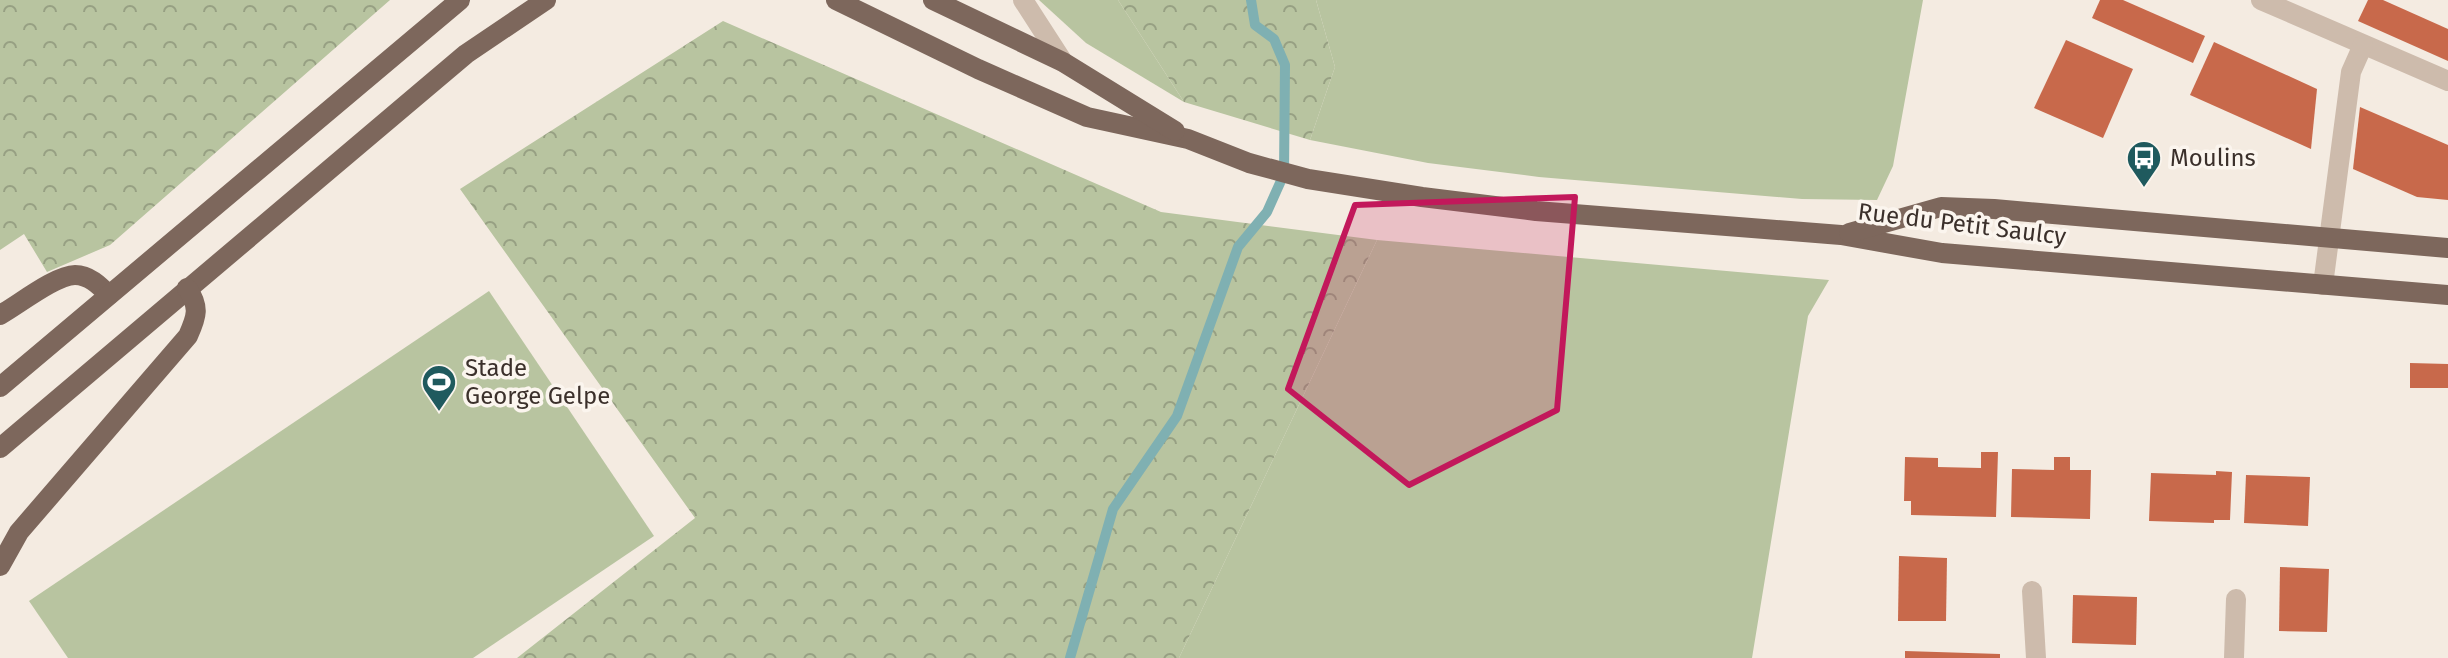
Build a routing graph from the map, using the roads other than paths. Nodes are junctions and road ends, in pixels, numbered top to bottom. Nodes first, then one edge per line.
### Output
1 (437, 0) edge
2 (460, 0) edge
3 (546, 0) edge
4 (836, 0) edge
5 (933, 0) edge
6 (1023, 0) edge
7 (2261, 0) edge
8 (417, 35) junction
9 (2363, 45) junction
10 (1063, 62) junction
11 (2448, 81) edge
12 (1188, 139) junction
13 (1841, 235) junction
14 (2329, 237) junction
15 (2448, 248) edge
16 (2323, 285) junction
17 (187, 288) junction
18 (109, 295) junction
19 (2448, 295) edge
20 (0, 315) edge
21 (0, 387) edge
22 (0, 448) edge
23 (0, 566) edge
24 (2032, 591) dead end
25 (2236, 599) dead end
26 (2036, 658) edge
27 (2234, 658) edge

1 - 8 main road
2 - 8 main road
3 - 17 main road
4 - 12 main road
5 - 10 main road
6 - 10 street
7 - 9 street
8 - 18 main road
9 - 11 street
9 - 14 street
10 - 12 main road
12 - 13 main road
13 - 14 main road, Rue du Petit Saulcy
13 - 16 main road, Rue du Petit Saulcy
14 - 15 main road, Rue du Petit Saulcy
14 - 16 street
16 - 19 main road, Rue du Petit Saulcy
17 - 22 main road
17 - 23 main road
18 - 20 main road
18 - 21 main road
24 - 26 street
25 - 27 street

